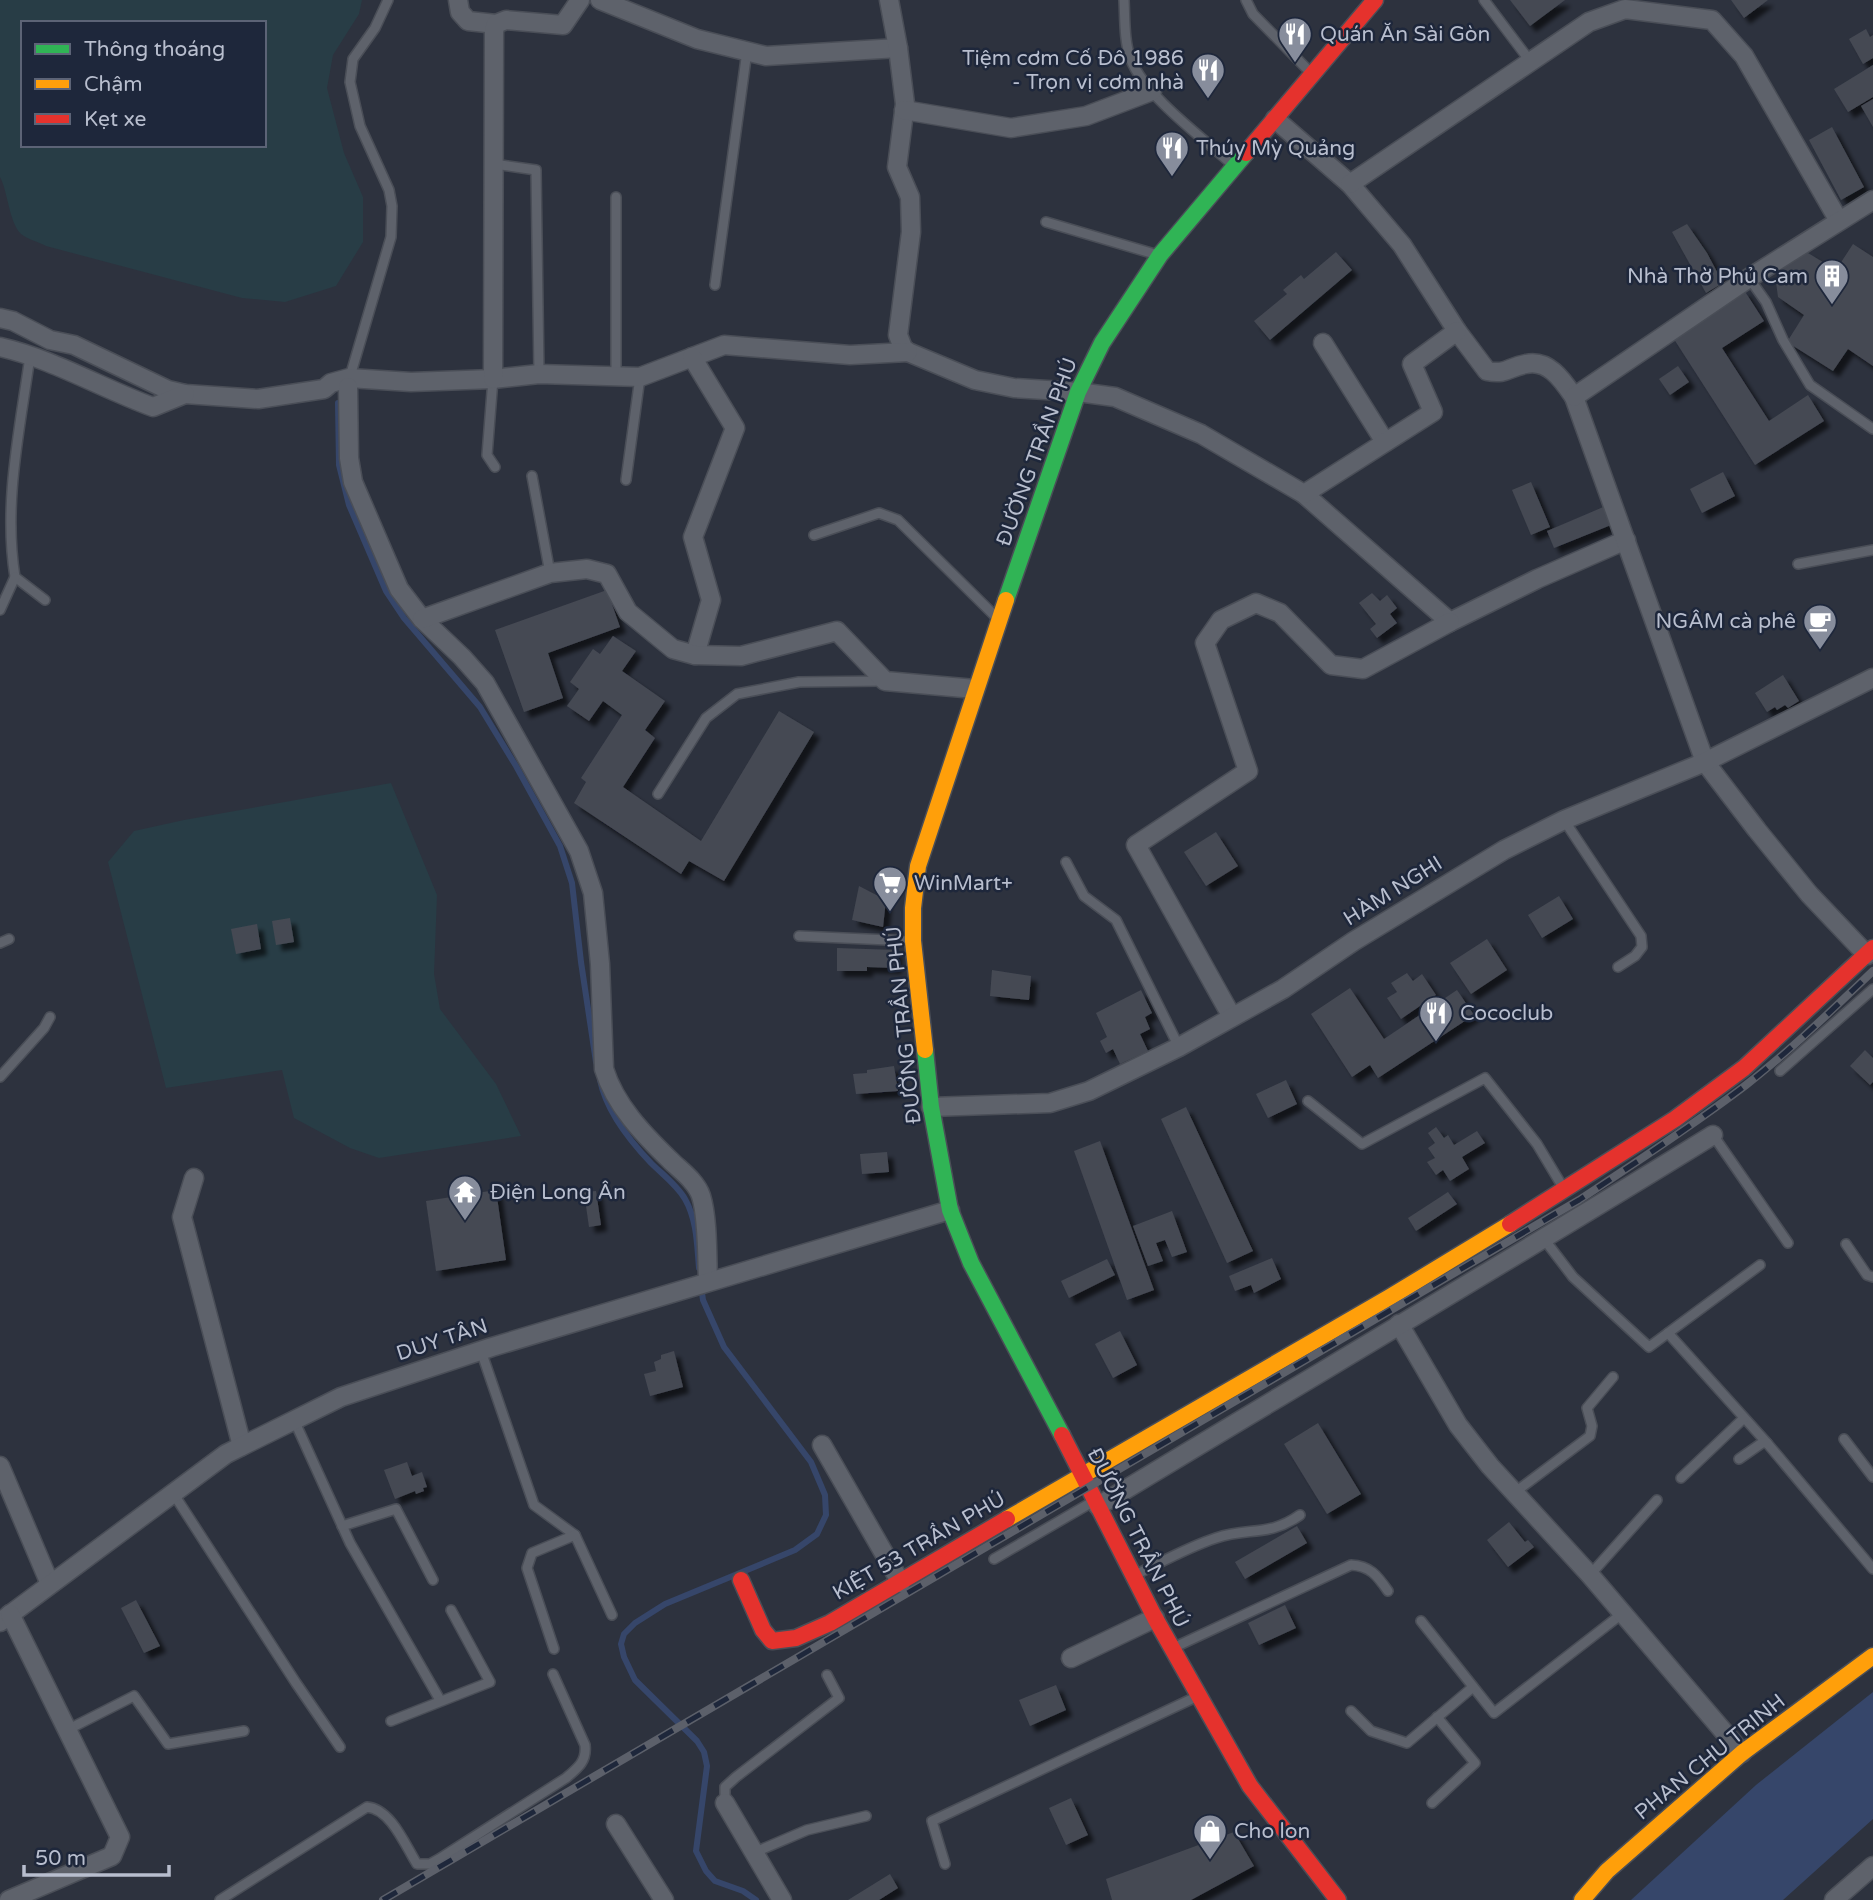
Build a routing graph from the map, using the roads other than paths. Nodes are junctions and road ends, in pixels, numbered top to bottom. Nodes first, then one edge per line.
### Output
1 (388, 0) edge
2 (458, 0) edge
3 (580, 0) edge
4 (600, 0) edge
5 (889, 0) edge
6 (1246, 0) edge
7 (1375, 0) edge
8 (1483, 0) edge
9 (1126, 2) edge
10 (496, 24) junction
11 (898, 48) junction
12 (747, 51) junction
13 (1530, 61) junction
14 (1312, 75) junction
15 (1152, 90) junction
16 (904, 110) junction
17 (1275, 119) junction
18 (494, 164) junction
19 (1235, 167) junction
20 (1350, 184) junction
21 (616, 197) dead end
22 (1873, 200) edge
23 (1839, 221) junction
24 (1046, 222) dead end
25 (1160, 255) junction
26 (1749, 278) junction
27 (715, 285) dead end
28 (0, 318) edge
29 (1457, 331) junction
30 (1323, 343) dead end
31 (0, 347) edge
32 (908, 352) junction
33 (30, 354) junction
34 (692, 357) junction
35 (539, 374) junction
36 (617, 376) junction
37 (640, 377) junction
38 (493, 379) junction
39 (346, 381) junction
40 (1078, 392) junction
41 (185, 394) junction
42 (1574, 397) junction
43 (1873, 429) edge
44 (1385, 442) junction
45 (495, 467) dead end
46 (532, 476) dead end
47 (626, 480) dead end
48 (1304, 494) junction
49 (814, 535) dead end
50 (1626, 540) junction
51 (1873, 551) edge
52 (1798, 564) dead end
53 (550, 573) junction
54 (15, 577) junction
55 (45, 600) dead end
56 (0, 610) edge
57 (422, 619) junction
58 (999, 620) junction
59 (1450, 622) junction
60 (695, 654) junction
61 (1873, 678) edge
62 (885, 681) junction
63 (975, 689) junction
64 (1706, 762) junction
65 (658, 794) dead end
66 (1564, 820) junction
67 (1066, 862) dead end
68 (799, 936) dead end
69 (913, 941) junction
70 (1870, 951) edge
71 (1618, 967) dead end
72 (1873, 989) edge
73 (50, 1017) dead end
74 (1232, 1017) junction
75 (1179, 1047) junction
76 (1780, 1071) dead end
77 (0, 1077) edge
78 (1308, 1101) dead end
79 (931, 1107) junction
80 (1713, 1135) joint
81 (194, 1178) dead end
82 (1566, 1191) junction
83 (950, 1210) junction
84 (1544, 1239) junction
85 (1788, 1243) dead end
86 (1846, 1244) dead end
87 (1760, 1265) dead end
88 (1873, 1277) edge
89 (702, 1284) junction
90 (1399, 1324) junction
91 (1668, 1334) junction
92 (481, 1351) junction
93 (1613, 1377) dead end
94 (1744, 1418) junction
95 (294, 1420) junction
96 (1844, 1439) dead end
97 (1767, 1443) junction
98 (822, 1445) dead end
99 (242, 1446) junction
100 (1739, 1458) dead end
101 (1082, 1474) junction
102 (2, 1477) edge
103 (1873, 1477) edge
104 (1681, 1478) dead end
105 (173, 1493) junction
106 (1514, 1493) junction
107 (1657, 1500) dead end
108 (1097, 1503) junction
109 (1300, 1515) dead end
110 (342, 1526) junction
111 (575, 1535) junction
112 (994, 1559) dead end
113 (1873, 1569) edge
114 (1590, 1575) junction
115 (1134, 1576) junction
116 (433, 1580) dead end
117 (741, 1580) dead end
118 (901, 1583) junction
119 (50, 1584) junction
120 (1388, 1591) dead end
121 (451, 1610) dead end
122 (1623, 1613) junction
123 (612, 1615) dead end
124 (5, 1618) edge
125 (1155, 1618) junction
126 (1421, 1621) dead end
127 (554, 1649) dead end
128 (1172, 1649) junction
129 (1873, 1656) edge
130 (1072, 1658) dead end
131 (553, 1674) dead end
132 (827, 1675) dead end
133 (1473, 1687) junction
134 (1198, 1696) junction
135 (440, 1700) junction
136 (1351, 1711) dead end
137 (1437, 1717) junction
138 (391, 1721) dead end
139 (67, 1731) junction
140 (244, 1731) dead end
141 (340, 1747) dead end
142 (1742, 1754) junction
143 (724, 1803) joint
144 (1432, 1803) dead end
145 (866, 1816) dead end
146 (615, 1824) dead end
147 (753, 1853) junction
148 (945, 1864) dead end
149 (1873, 1866) edge
150 (1334, 1899) edge
151 (9, 1900) edge
152 (220, 1900) edge
153 (664, 1900) edge
154 (782, 1900) edge
155 (1582, 1900) edge
156 (1834, 1900) edge

1 - 39 lane
2 - 10 street
3 - 10 street
4 - 12 street
5 - 11 street
6 - 14 lane
7 - 14 street, ĐƯỜNG TRẦN PHÚ
8 - 13 lane
9 - 15 lane
10 - 18 street
11 - 12 street
11 - 16 street
12 - 27 lane
13 - 20 street
13 - 23 street
14 - 17 street, ĐƯỜNG TRẦN PHÚ
15 - 16 street
15 - 19 lane
16 - 32 street
17 - 19 street, ĐƯỜNG TRẦN PHÚ
17 - 20 street
18 - 35 lane
18 - 38 street
19 - 25 street, ĐƯỜNG TRẦN PHÚ
20 - 29 street
21 - 36 lane
22 - 23 street
23 - 26 street
24 - 25 lane
25 - 40 street, ĐƯỜNG TRẦN PHÚ
26 - 42 street
26 - 43 lane
28 - 41 street
29 - 42 street
29 - 44 street
30 - 44 street
31 - 33 street
32 - 34 street
32 - 40 street
33 - 41 street
33 - 54 lane
34 - 37 street
34 - 60 street
35 - 36 street
35 - 38 street
36 - 37 street
37 - 47 lane
38 - 39 street
38 - 45 lane
39 - 41 street
39 - 57 street
40 - 48 street
40 - 58 street, ĐƯỜNG TRẦN PHÚ
42 - 50 street
44 - 48 street
46 - 53 lane
48 - 59 street
49 - 58 lane
50 - 59 street
50 - 64 street
51 - 52 lane
53 - 57 street
53 - 60 street
54 - 55 lane
54 - 56 lane
57 - 89 street
58 - 63 street, ĐƯỜNG TRẦN PHÚ
59 - 74 street
60 - 62 street
61 - 64 street, HÀM NGHI
62 - 63 street
62 - 65 lane
63 - 69 street, ĐƯỜNG TRẦN PHÚ
64 - 66 street, HÀM NGHI
64 - 70 street
66 - 71 lane
66 - 74 street, HÀM NGHI
67 - 75 lane
68 - 69 lane
69 - 79 street, ĐƯỜNG TRẦN PHÚ
70 - 82 street, KIỆT 53 TRẦN PHÚ
72 - 76 lane
73 - 77 lane
74 - 75 street, HÀM NGHI
75 - 79 street, HÀM NGHI
78 - 82 lane
79 - 83 street, ĐƯỜNG TRẦN PHÚ
80 - 84 street
80 - 85 lane
81 - 99 street
82 - 101 street, KIỆT 53 TRẦN PHÚ
83 - 89 street, DUY TÂN
83 - 101 street, ĐƯỜNG TRẦN PHÚ
84 - 90 street
84 - 91 lane
86 - 88 lane
87 - 91 lane
89 - 92 street, DUY TÂN
90 - 106 street
90 - 108 street
91 - 94 lane
92 - 95 street, DUY TÂN
92 - 111 lane
93 - 106 lane
94 - 97 lane
94 - 104 lane
95 - 99 street, DUY TÂN
95 - 110 lane
96 - 103 lane
97 - 100 lane
97 - 113 lane
98 - 118 street
99 - 105 street, DUY TÂN
101 - 108 street, ĐƯỜNG TRẦN PHÚ
101 - 118 street, KIỆT 53 TRẦN PHÚ
102 - 119 street
105 - 119 street, DUY TÂN
105 - 141 lane
106 - 114 street
107 - 114 lane
108 - 112 lane
108 - 115 street, ĐƯỜNG TRẦN PHÚ
109 - 115 lane
110 - 116 lane
110 - 135 lane
111 - 123 lane
111 - 127 lane
114 - 122 street
115 - 125 street, ĐƯỜNG TRẦN PHÚ
117 - 118 street, KIỆT 53 TRẦN PHÚ
119 - 124 street, DUY TÂN
120 - 128 lane
121 - 135 lane
122 - 133 lane
122 - 142 street
124 - 139 street
125 - 128 street, ĐƯỜNG TRẦN PHÚ
125 - 130 street
126 - 133 lane
128 - 134 street, ĐƯỜNG TRẦN PHÚ
129 - 142 street, PHAN CHU TRINH
131 - 152 lane
132 - 143 lane
133 - 137 lane
134 - 148 lane
134 - 150 street, ĐƯỜNG TRẦN PHÚ
135 - 138 lane
136 - 137 lane
137 - 144 lane
139 - 140 lane
139 - 151 street
142 - 155 street, PHAN CHU TRINH
143 - 147 street
145 - 147 lane
146 - 153 street
147 - 154 street
149 - 156 street

